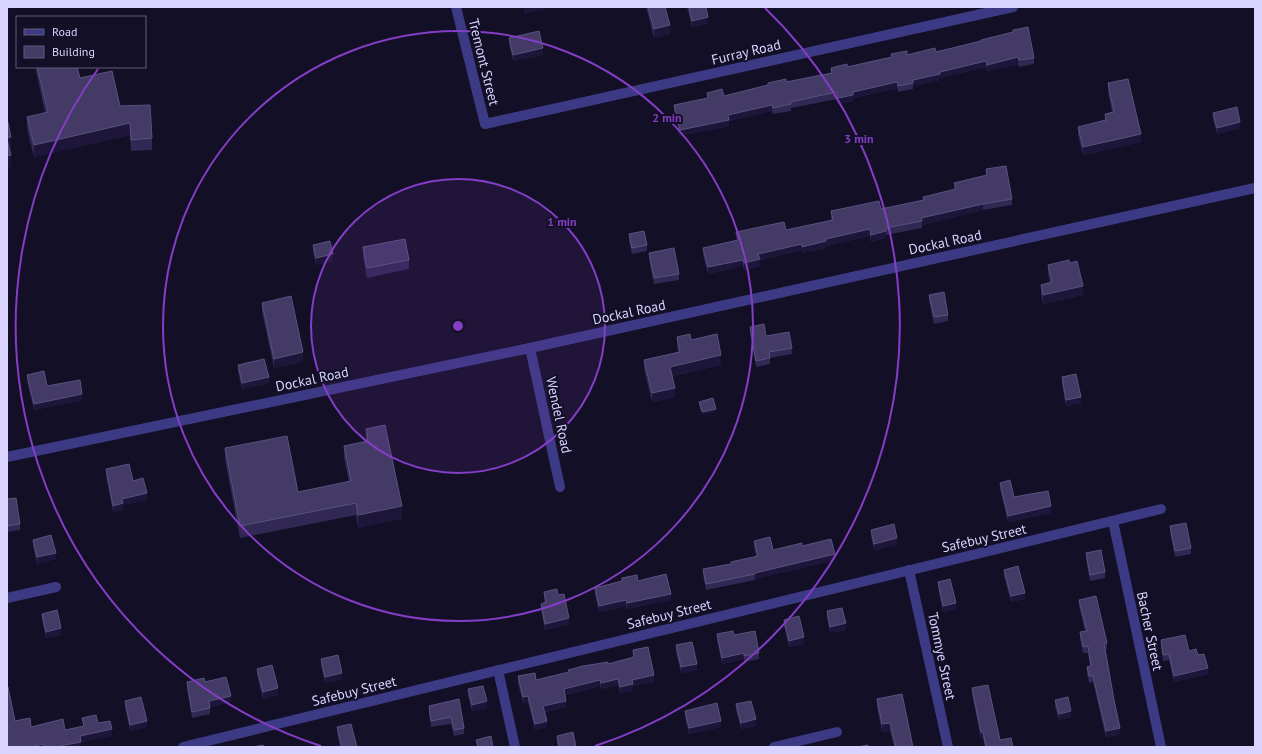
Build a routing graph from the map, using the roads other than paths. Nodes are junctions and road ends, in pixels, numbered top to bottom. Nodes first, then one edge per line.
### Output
1 (456, 7) edge
2 (1013, 7) edge
3 (485, 124) joint
4 (1255, 188) edge
5 (530, 348) junction
6 (7, 457) edge
7 (560, 487) dead end
8 (1161, 509) dead end
9 (1113, 521) junction
10 (909, 570) junction
11 (56, 588) dead end
12 (7, 598) edge
13 (498, 670) junction
14 (838, 732) dead end
15 (183, 747) edge
16 (516, 747) edge
17 (774, 747) edge
18 (948, 747) edge
19 (1161, 747) edge

1 - 3 street, Tremont Street
2 - 3 street, Furray Road
4 - 5 street, Dockal Road
5 - 6 street, Dockal Road
5 - 7 street, Wendel Road
8 - 9 street, Safebuy Street
9 - 10 street, Safebuy Street
9 - 19 street, Bacher Street
10 - 13 street, Safebuy Street
10 - 18 street, Tommye Street
11 - 12 street
13 - 15 street, Safebuy Street
13 - 16 street
14 - 17 street

